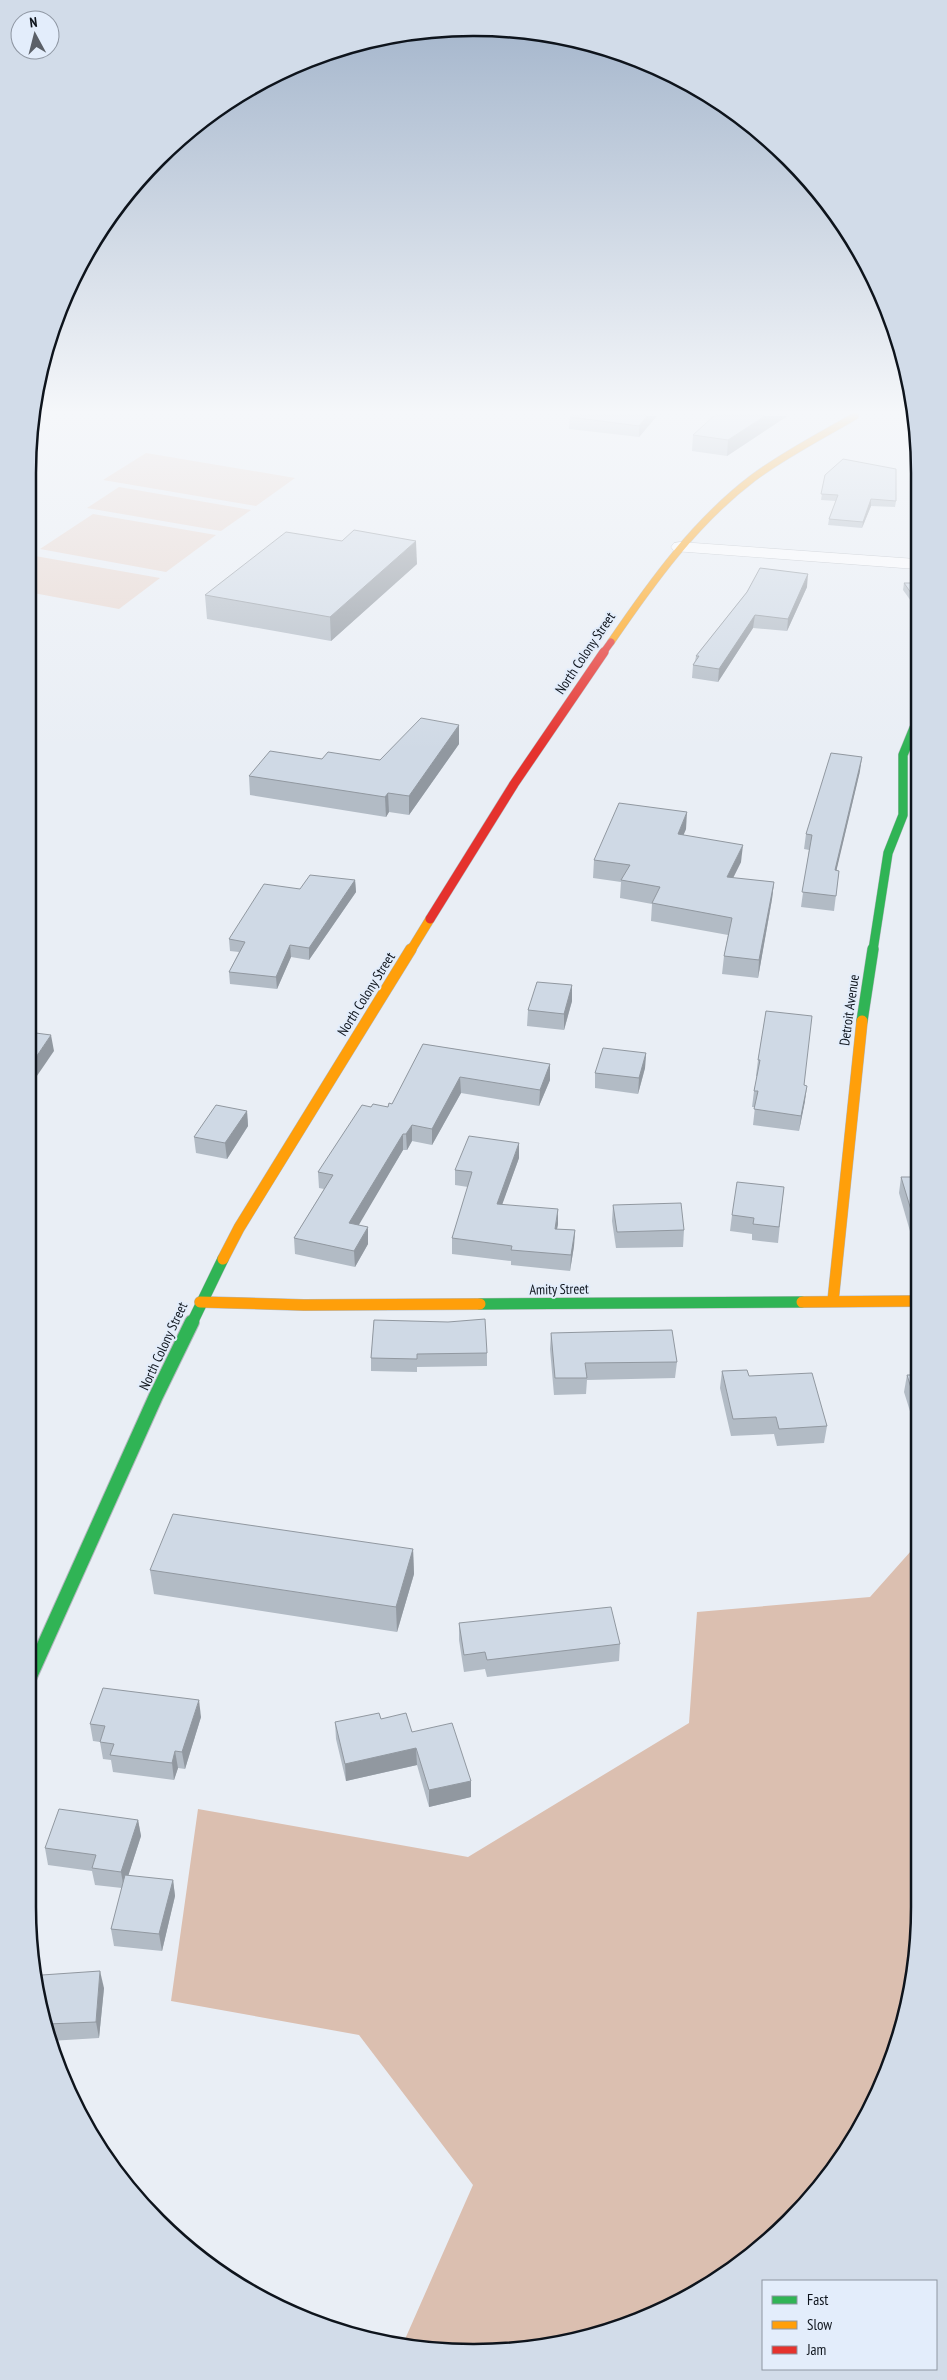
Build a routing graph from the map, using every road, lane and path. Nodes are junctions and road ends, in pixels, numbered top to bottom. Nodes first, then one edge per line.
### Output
1 (700, 527) edge
2 (680, 547) junction
3 (911, 564) edge
4 (911, 735) edge
5 (833, 1301) junction
6 (911, 1301) edge
7 (200, 1302) junction
8 (36, 1663) edge

1 - 2 main road, North Colony Street
2 - 3 street
2 - 7 main road, North Colony Street
4 - 5 main road, Detroit Avenue
5 - 6 main road, Amity Street
5 - 7 main road, Amity Street
7 - 8 main road, North Colony Street

